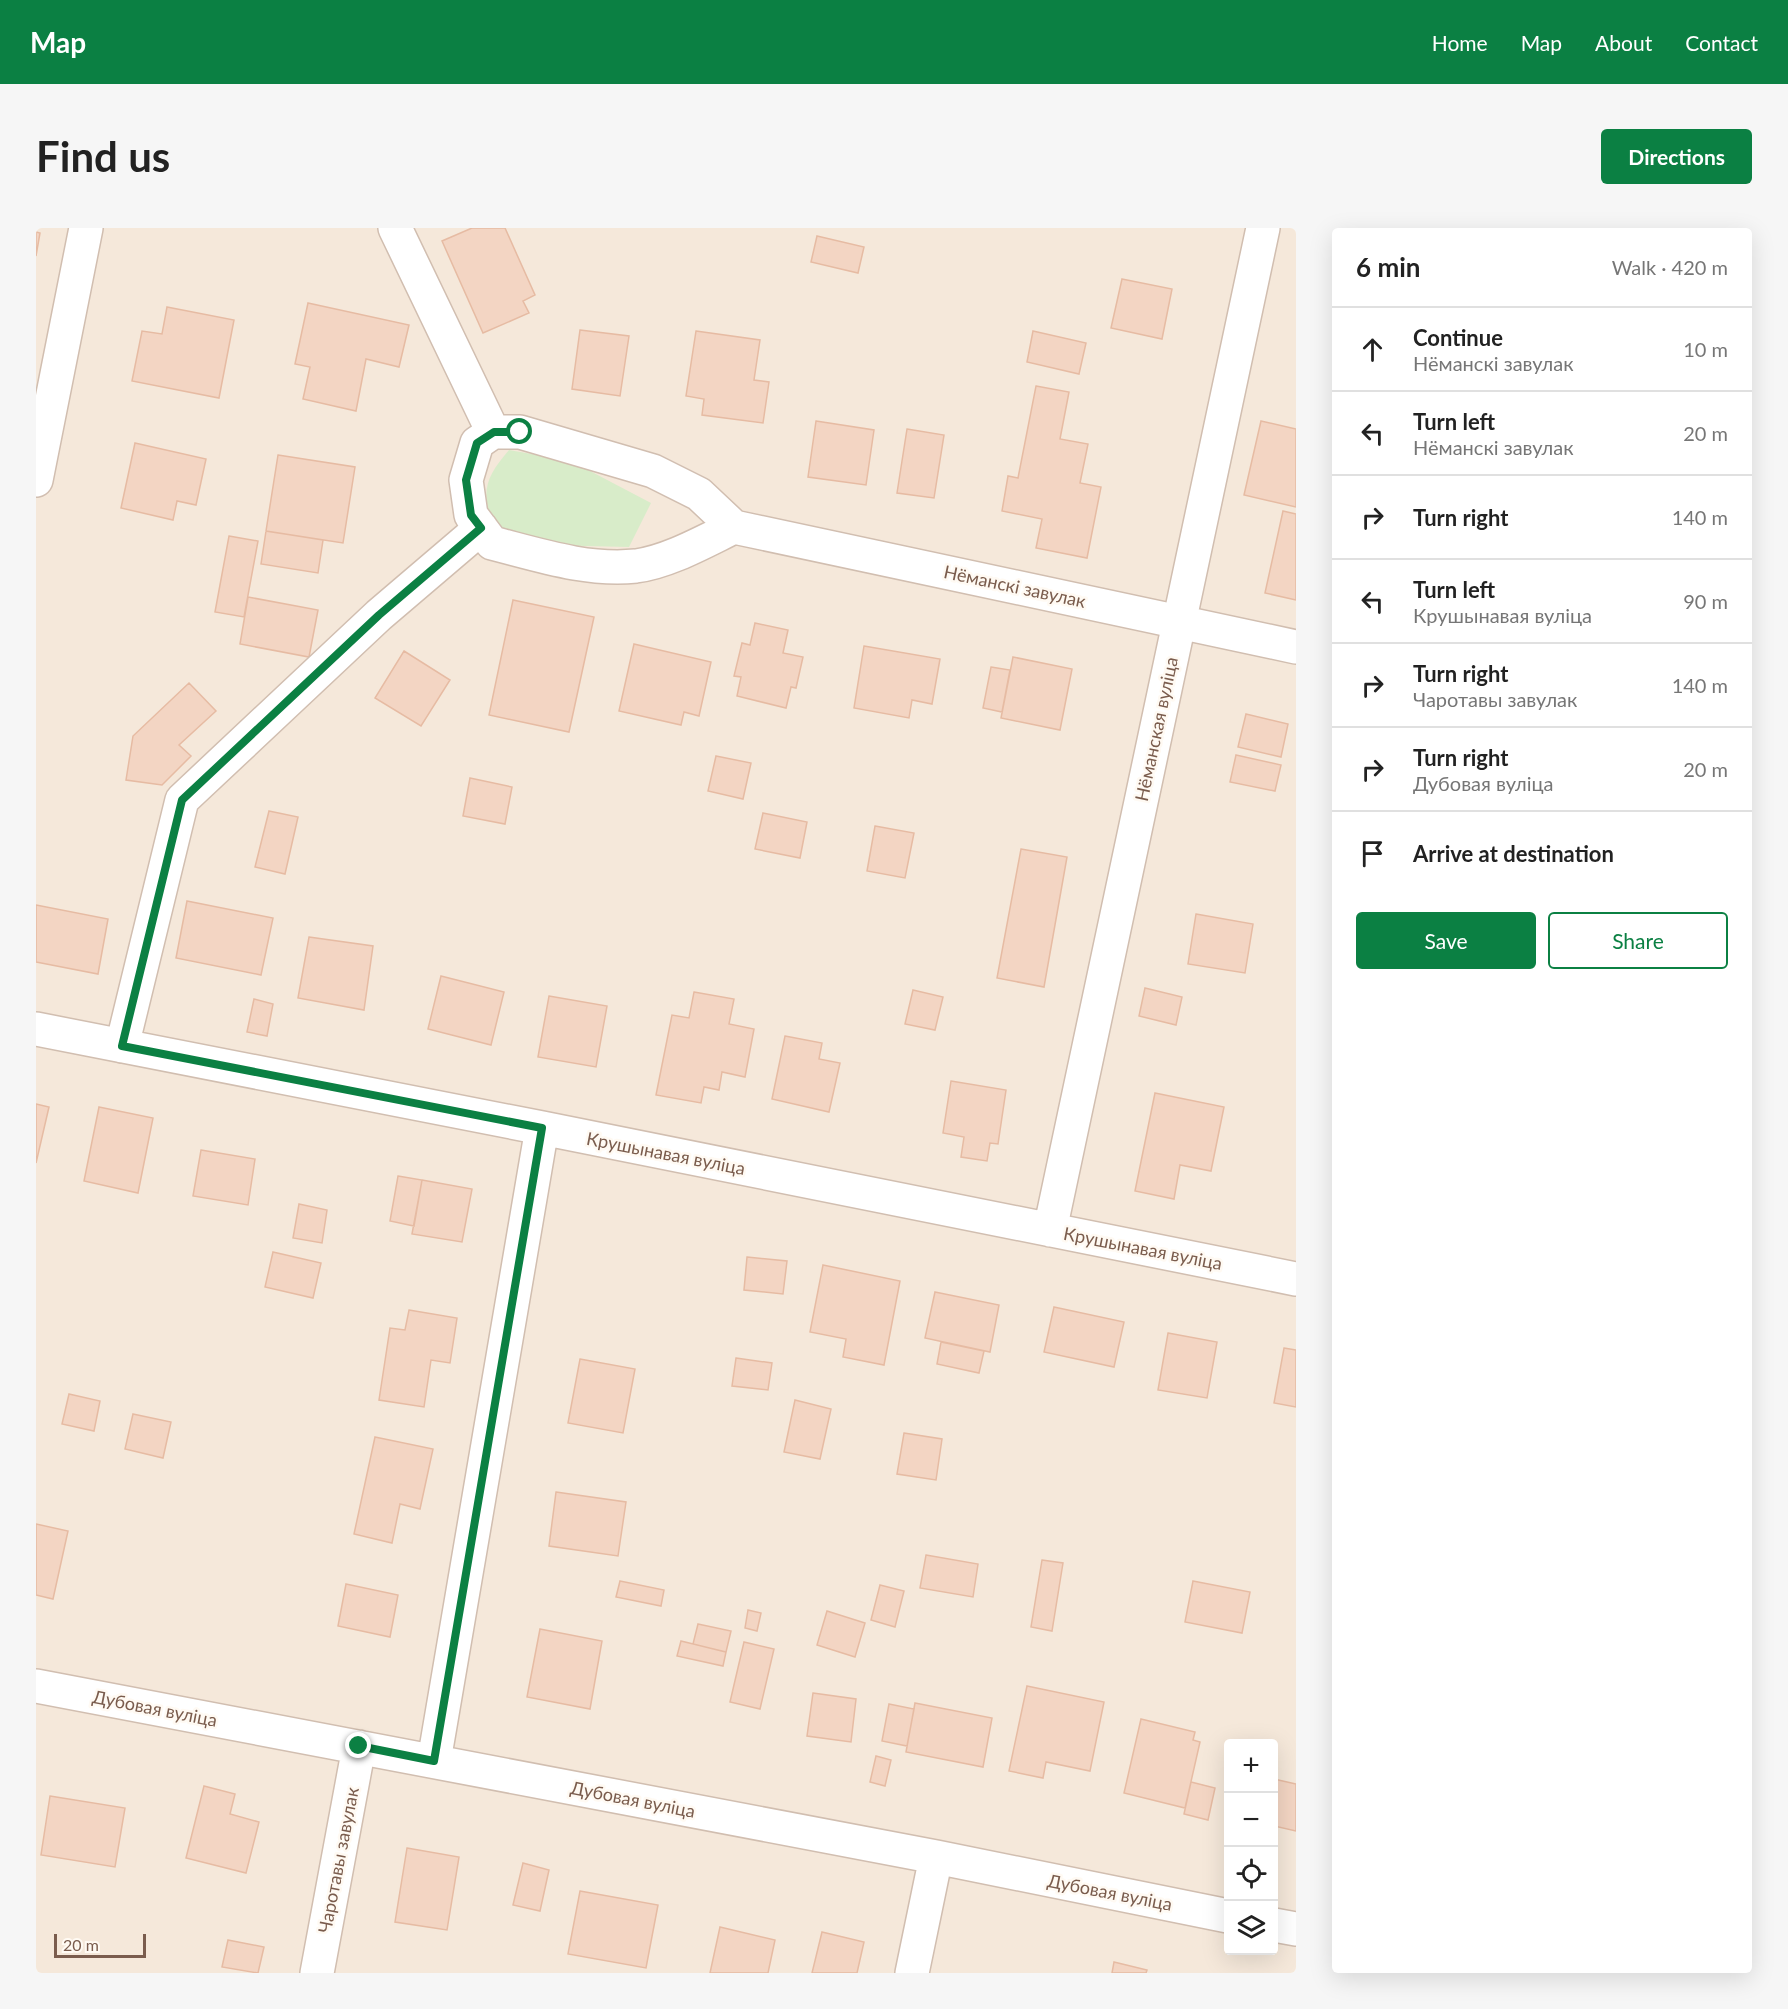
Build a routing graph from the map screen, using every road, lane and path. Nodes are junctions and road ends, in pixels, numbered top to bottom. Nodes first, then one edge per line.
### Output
1 (86, 228) edge
2 (395, 228) edge
3 (1263, 228) edge
4 (494, 432) junction
5 (36, 480) edge
6 (734, 527) junction
7 (481, 528) junction
8 (1178, 621) junction
9 (1296, 647) edge
10 (36, 1029) edge
11 (122, 1046) junction
12 (542, 1128) junction
13 (1050, 1230) junction
14 (1296, 1279) edge
15 (36, 1686) edge
16 (359, 1746) junction
17 (434, 1761) junction
18 (936, 1857) junction
19 (1224, 1915) edge
20 (1278, 1925) edge
21 (1296, 1929) edge
22 (317, 1973) edge
23 (912, 1973) edge

1 - 5 street
2 - 4 street
3 - 8 street, Нёманская вуліца
4 - 6 street
4 - 7 street
6 - 7 street
6 - 8 street, Нёманскі завулак
7 - 11 street
8 - 9 street, Нёманскі завулак
8 - 13 street, Нёманская вуліца
10 - 11 street, Крушынавая вуліца
11 - 12 street, Крушынавая вуліца
12 - 13 street, Крушынавая вуліца
12 - 17 street
13 - 14 street, Крушынавая вуліца
15 - 16 street, Дубовая вуліца
16 - 17 street, Дубовая вуліца
16 - 22 street, Чаротавы завулак
17 - 18 street, Дубовая вуліца
18 - 19 street, Дубовая вуліца
18 - 23 street
20 - 21 street

